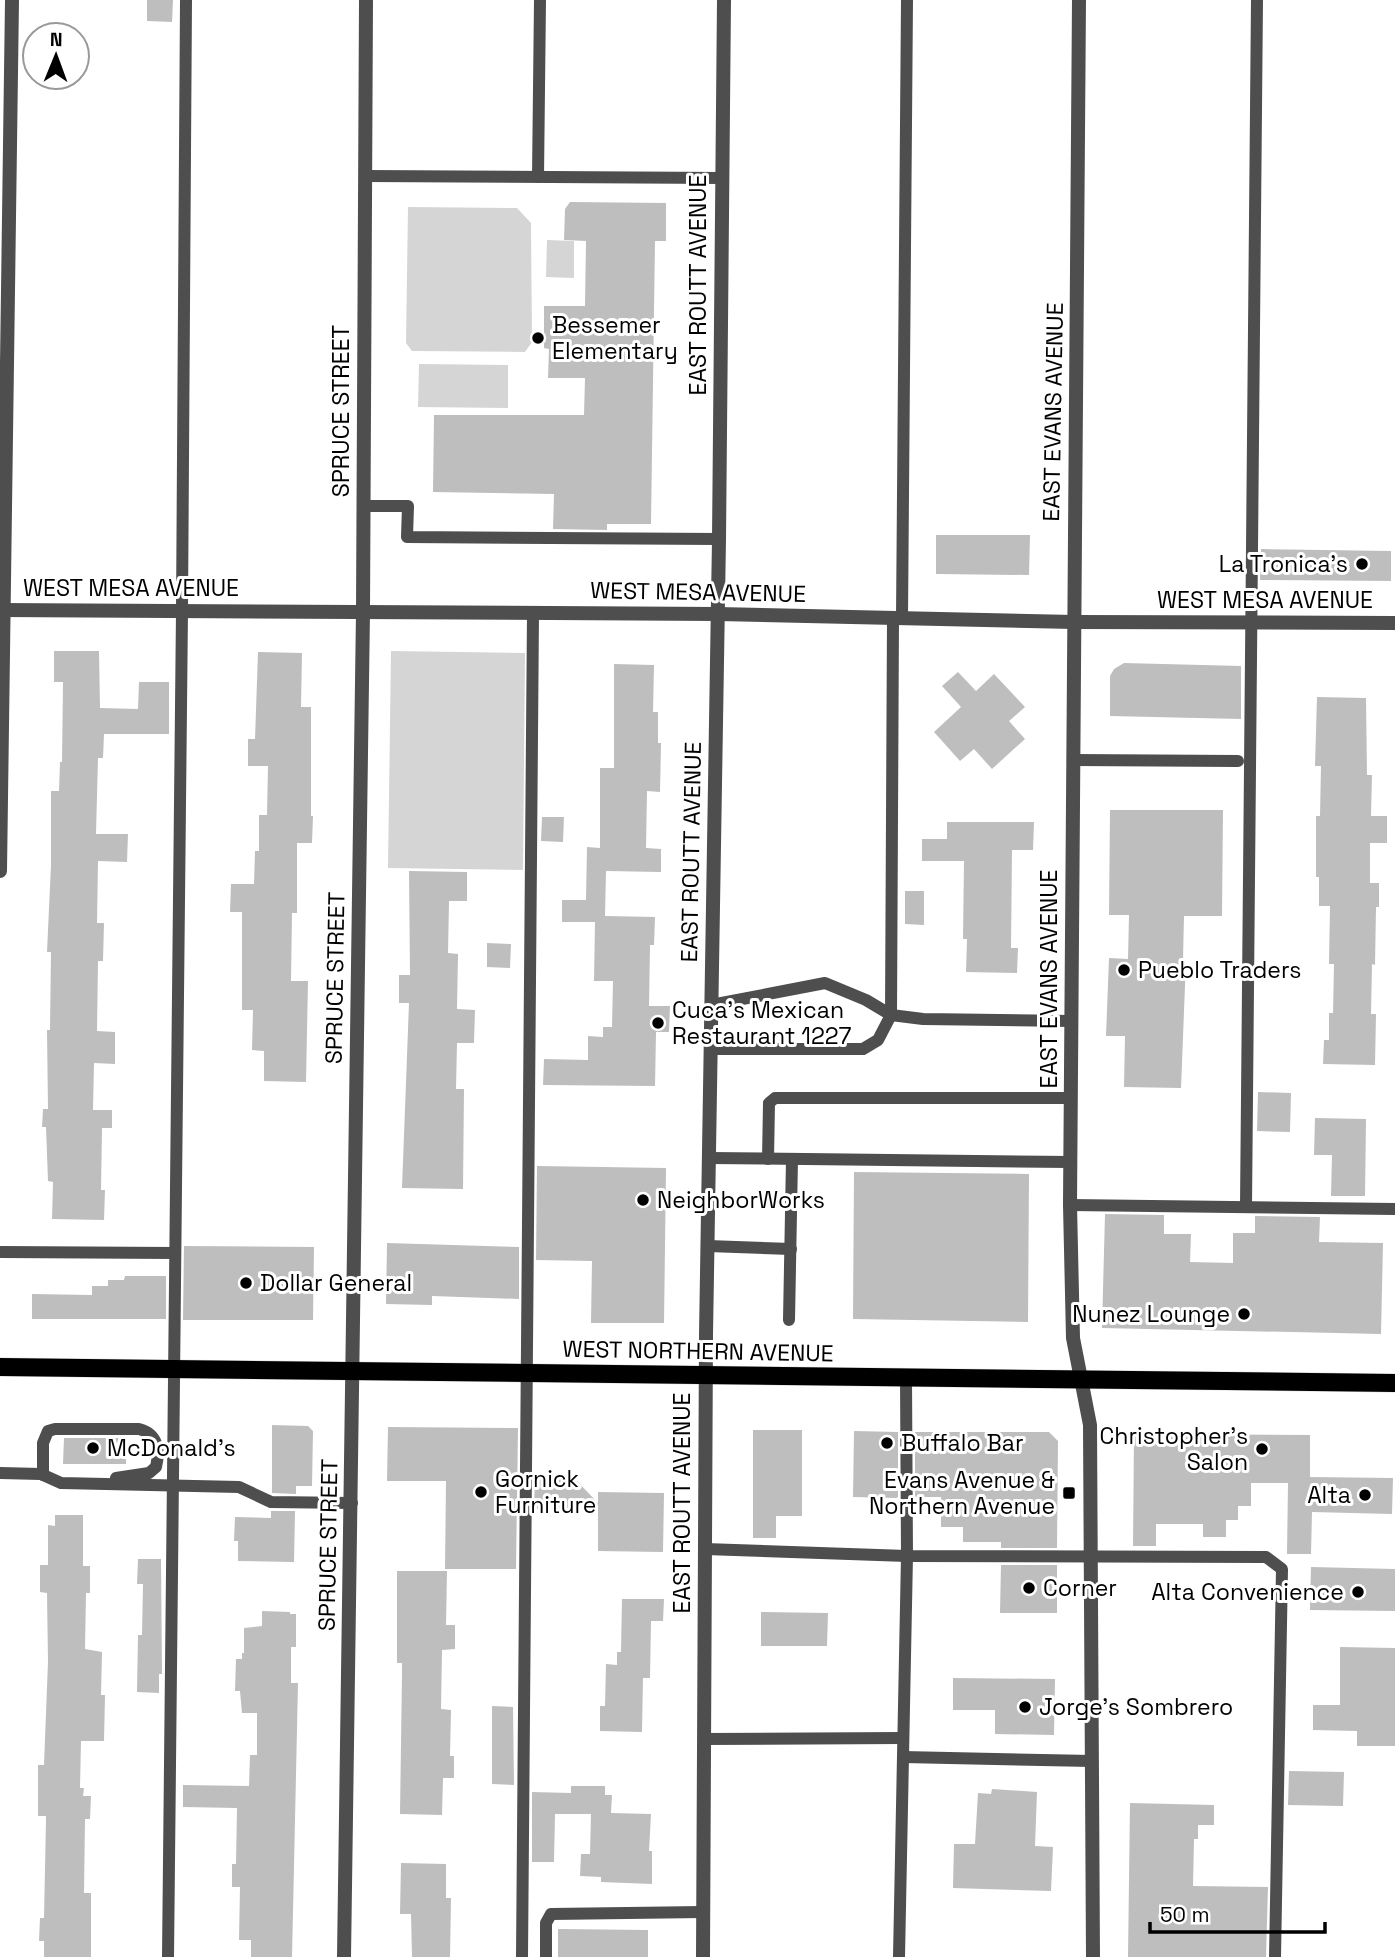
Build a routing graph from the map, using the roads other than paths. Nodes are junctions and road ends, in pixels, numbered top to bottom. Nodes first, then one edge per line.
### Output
1 (12, 0) edge
2 (186, 0) edge
3 (366, 0) edge
4 (540, 0) edge
5 (724, 0) edge
6 (907, 0) edge
7 (1079, 0) edge
8 (1257, 0) edge
9 (365, 176) junction
10 (538, 177) junction
11 (722, 178) junction
12 (364, 506) junction
13 (719, 539) junction
14 (2, 610) edge
15 (182, 611) junction
16 (363, 612) junction
17 (533, 612) junction
18 (718, 614) junction
19 (897, 618) junction
20 (1074, 622) junction
21 (1251, 623) junction
22 (1395, 623) edge
23 (1073, 760) junction
24 (1238, 761) dead end
25 (0, 871) edge
26 (711, 1005) junction
27 (891, 1016) junction
28 (1072, 1021) junction
29 (711, 1049) junction
30 (1071, 1098) junction
31 (709, 1158) junction
32 (768, 1159) junction
33 (793, 1159) junction
34 (1071, 1162) junction
35 (1070, 1205) junction
36 (1246, 1207) junction
37 (1395, 1209) edge
38 (708, 1246) junction
39 (791, 1249) junction
40 (0, 1252) edge
41 (174, 1253) junction
42 (789, 1320) dead end
43 (0, 1367) edge
44 (174, 1369) junction
45 (354, 1371) junction
46 (526, 1373) junction
47 (706, 1375) junction
48 (906, 1378) junction
49 (1082, 1379) junction
50 (1395, 1383) edge
51 (0, 1473) edge
52 (43, 1475) junction
53 (91, 1483) junction
54 (173, 1484) junction
55 (352, 1503) junction
56 (705, 1549) junction
57 (1091, 1555) junction
58 (907, 1556) junction
59 (903, 1738) junction
60 (704, 1740) junction
61 (903, 1757) junction
62 (1092, 1761) junction
63 (703, 1912) junction
64 (168, 1957) edge
65 (344, 1957) edge
66 (522, 1957) edge
67 (546, 1957) edge
68 (703, 1957) edge
69 (899, 1957) edge
70 (1093, 1957) edge
71 (1275, 1957) edge

1 - 14 street
2 - 15 lane
3 - 9 street, SPRUCE STREET
4 - 10 lane
5 - 11 street, EAST ROUTT AVENUE
6 - 19 lane
7 - 20 street, EAST EVANS AVENUE
8 - 21 lane
9 - 10 lane
9 - 12 street, SPRUCE STREET
10 - 11 lane
11 - 13 street, EAST ROUTT AVENUE
12 - 13 lane
12 - 16 street, SPRUCE STREET
13 - 18 street, EAST ROUTT AVENUE
14 - 15 street, WEST MESA AVENUE
14 - 25 street
15 - 16 street, WEST MESA AVENUE
15 - 41 lane
16 - 17 street, WEST MESA AVENUE
16 - 45 street, SPRUCE STREET
17 - 18 street, WEST MESA AVENUE
17 - 46 lane
18 - 19 street, WEST MESA AVENUE
18 - 26 street, EAST ROUTT AVENUE
19 - 20 street, WEST MESA AVENUE
19 - 27 lane
20 - 21 street, WEST MESA AVENUE
20 - 23 street, EAST EVANS AVENUE
21 - 22 street, WEST MESA AVENUE
21 - 36 lane
23 - 24 lane
23 - 28 street, EAST EVANS AVENUE
26 - 27 lane
26 - 29 street, EAST ROUTT AVENUE
27 - 28 lane
27 - 29 lane
28 - 30 street, EAST EVANS AVENUE
29 - 31 street, EAST ROUTT AVENUE
30 - 32 lane
30 - 34 street, EAST EVANS AVENUE
31 - 32 lane
31 - 38 street, EAST ROUTT AVENUE
32 - 33 lane
33 - 34 lane
33 - 39 lane
34 - 35 street, EAST EVANS AVENUE
35 - 36 lane
35 - 49 street, EAST EVANS AVENUE
36 - 37 lane
38 - 39 lane
38 - 47 street, EAST ROUTT AVENUE
39 - 42 lane
40 - 41 lane
41 - 44 lane
43 - 44 main road, WEST NORTHERN AVENUE
44 - 45 main road, WEST NORTHERN AVENUE
44 - 54 lane
45 - 46 main road, WEST NORTHERN AVENUE
45 - 55 street, SPRUCE STREET
46 - 47 main road, WEST NORTHERN AVENUE
46 - 66 lane
47 - 48 main road, WEST NORTHERN AVENUE
47 - 56 street, EAST ROUTT AVENUE
48 - 49 main road, WEST NORTHERN AVENUE
48 - 58 lane
49 - 50 main road, WEST NORTHERN AVENUE
49 - 57 street, EAST EVANS AVENUE
51 - 52 lane
52 - 53 lane
52 - 53 lane
53 - 54 lane
54 - 55 lane
54 - 64 lane
55 - 65 street, SPRUCE STREET
56 - 58 lane
56 - 60 street, EAST ROUTT AVENUE
57 - 58 lane
57 - 62 street, EAST EVANS AVENUE
57 - 71 lane
58 - 59 lane
59 - 60 lane
59 - 61 lane
60 - 63 street, EAST ROUTT AVENUE
61 - 62 lane
61 - 69 lane
62 - 70 street, EAST EVANS AVENUE
63 - 67 lane
63 - 68 street, EAST ROUTT AVENUE

